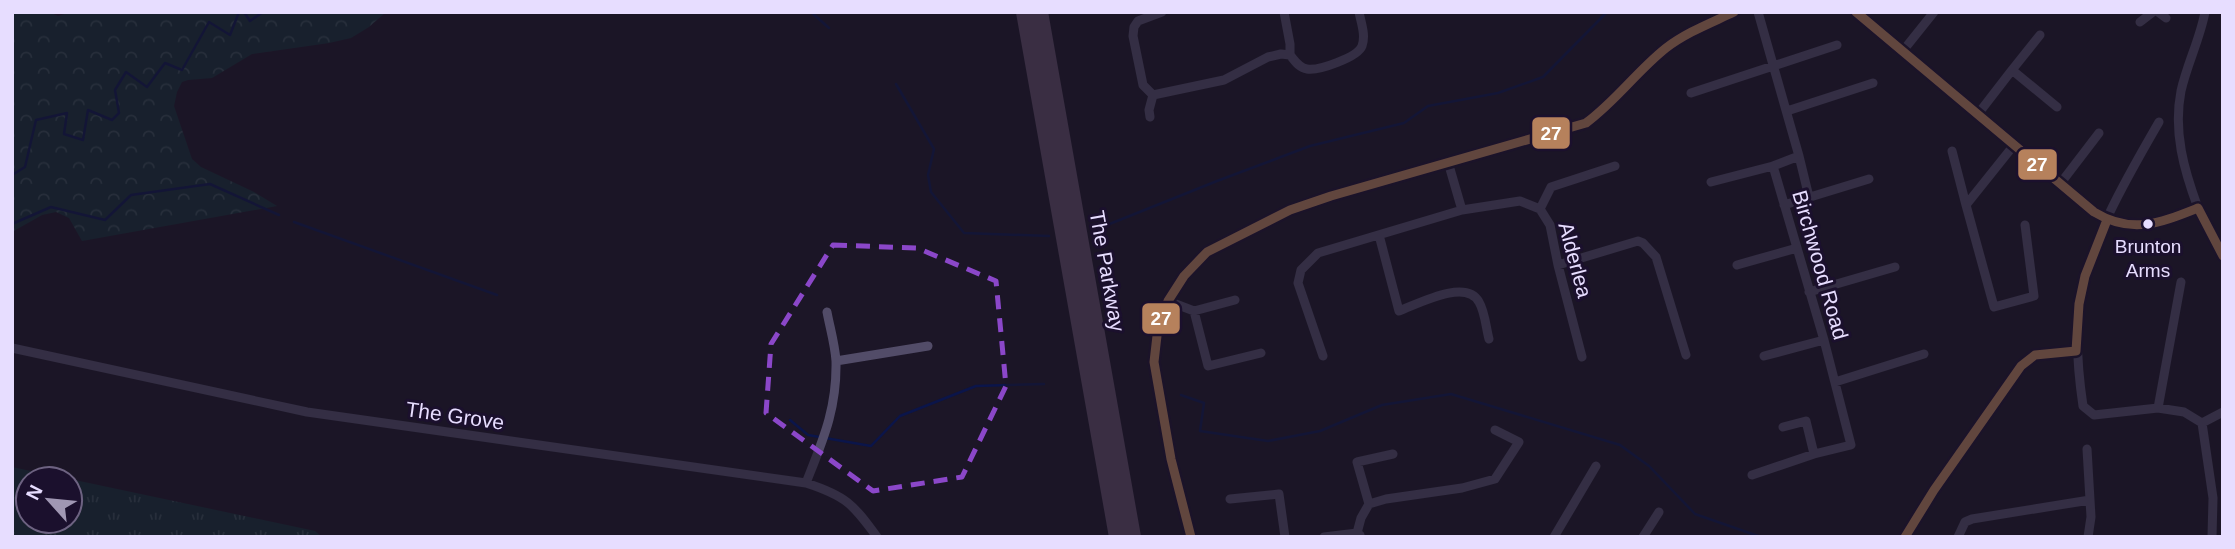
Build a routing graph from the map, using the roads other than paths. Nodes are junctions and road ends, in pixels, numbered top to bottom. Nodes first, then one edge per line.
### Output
1 (1024, 12) edge
2 (1040, 12) edge
3 (1162, 12) edge
4 (1284, 12) edge
5 (1359, 12) edge
6 (1735, 12) edge
7 (1758, 12) edge
8 (1856, 12) edge
9 (1934, 12) edge
10 (2152, 12) edge
11 (2205, 12) edge
12 (2140, 23) dead end
13 (2040, 35) dead end
14 (1837, 46) dead end
15 (1902, 52) junction
16 (1290, 55) junction
17 (1774, 67) junction
18 (2012, 70) junction
19 (1873, 83) dead end
20 (1691, 93) dead end
21 (1153, 95) junction
22 (2057, 107) dead end
23 (1787, 111) junction
24 (1978, 114) junction
25 (1150, 117) dead end
26 (2159, 122) dead end
27 (2099, 133) dead end
28 (2014, 145) junction
29 (1951, 151) dead end
30 (1799, 156) junction
31 (1448, 162) junction
32 (1615, 166) dead end
33 (1773, 166) junction
34 (1869, 179) dead end
35 (1711, 182) dead end
36 (2060, 184) junction
37 (1810, 197) junction
38 (1784, 205) junction
39 (1966, 205) junction
40 (2198, 208) junction
41 (1540, 209) junction
42 (1462, 210) junction
43 (2108, 220) junction
44 (2025, 225) dead end
45 (1379, 235) junction
46 (1797, 248) junction
47 (2223, 256) edge
48 (1558, 265) junction
49 (1737, 265) dead end
50 (1895, 267) dead end
51 (2181, 282) dead end
52 (1809, 292) junction
53 (1236, 300) dead end
54 (1168, 302) junction
55 (1194, 311) junction
56 (827, 312) dead end
57 (1489, 339) dead end
58 (1824, 340) junction
59 (928, 346) dead end
60 (12, 348) edge
61 (2076, 351) junction
62 (1261, 353) dead end
63 (1924, 354) dead end
64 (1686, 355) dead end
65 (1323, 356) dead end
66 (1764, 356) dead end
67 (1582, 357) dead end
68 (836, 361) junction
69 (1835, 382) junction
70 (2158, 408) junction
71 (2223, 412) edge
72 (2202, 423) junction
73 (1783, 427) dead end
74 (1495, 430) dead end
75 (2087, 449) dead end
76 (1393, 454) dead end
77 (1814, 454) junction
78 (1596, 466) dead end
79 (1752, 475) dead end
80 (806, 483) junction
81 (2218, 497) edge
82 (1230, 499) dead end
83 (2090, 500) junction
84 (1369, 504) junction
85 (1659, 512) dead end
86 (1359, 535) edge
87 (877, 537) edge
88 (1117, 537) edge
89 (1133, 537) edge
90 (1191, 537) edge
91 (1285, 537) edge
92 (1324, 537) edge
93 (1554, 537) edge
94 (1643, 537) edge
95 (1905, 537) edge
96 (1958, 537) edge
97 (2088, 537) edge
98 (2212, 537) edge

1 - 88 highway, The Parkway
2 - 89 highway, The Parkway
3 - 21 street
4 - 16 street
5 - 16 street
6 - 31 street
7 - 17 street
8 - 15 street
9 - 15 street
10 - 12 street
11 - 40 street
13 - 18 street
14 - 17 street
15 - 24 street
16 - 21 street
17 - 20 street
17 - 23 street
18 - 22 street
18 - 24 street
19 - 23 street
21 - 25 street
23 - 30 street
24 - 28 street
26 - 43 street
27 - 36 street
28 - 36 street
28 - 39 street
29 - 39 street
30 - 33 street
30 - 37 street
31 - 42 street
31 - 54 street
32 - 41 street
33 - 35 street
33 - 38 street, Birchwood Road
34 - 37 street
36 - 43 street
37 - 38 street
38 - 46 street, Birchwood Road
39 - 44 street
40 - 43 street
40 - 47 street
41 - 42 street, Alderlea
41 - 48 street, Alderlea
42 - 45 street, Alderlea
43 - 61 street
45 - 57 street
45 - 65 street, Alderlea
46 - 49 street
46 - 52 street, Birchwood Road
48 - 64 street
48 - 67 street, Alderlea
50 - 52 street
51 - 70 street
52 - 58 street, Birchwood Road
53 - 55 street
54 - 55 street
54 - 90 street
55 - 62 street
56 - 68 street
58 - 66 street
58 - 69 street, Birchwood Road
59 - 68 street
60 - 80 street, The Grove
61 - 70 street
61 - 95 street
63 - 69 street
68 - 80 street
69 - 77 street, Birchwood Road
70 - 72 street
71 - 72 street
72 - 81 street
73 - 77 street
74 - 84 street
75 - 83 street
76 - 84 street
77 - 79 street, Birchwood Road
78 - 93 street
80 - 87 street, The Grove
81 - 98 street
82 - 91 street
83 - 96 street
83 - 97 street
84 - 86 street
85 - 94 street
86 - 92 street

